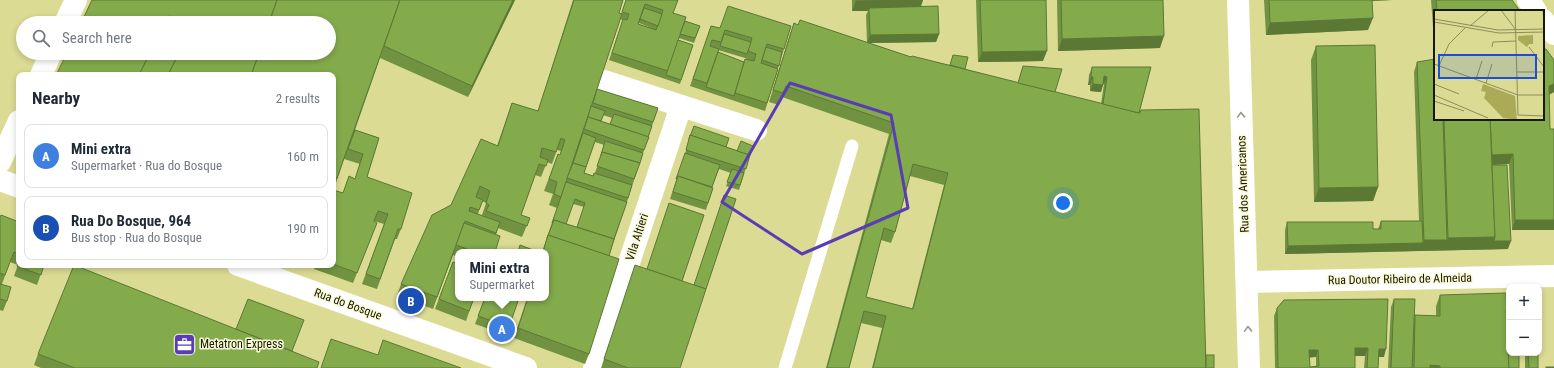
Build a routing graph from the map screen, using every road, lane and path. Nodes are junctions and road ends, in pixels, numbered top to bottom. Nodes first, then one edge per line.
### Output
1 (76, 0) edge
2 (1238, 0) edge
3 (1528, 0) edge
4 (1535, 10) edge
5 (68, 16) edge
6 (1544, 21) edge
7 (1554, 34) edge
8 (48, 60) edge
9 (42, 72) edge
10 (604, 81) edge
11 (681, 106) junction
12 (16, 127) edge
13 (756, 130) dead end
14 (852, 146) dead end
15 (0, 162) edge
16 (0, 180) edge
17 (16, 186) edge
18 (246, 268) edge
19 (1554, 276) edge
20 (1246, 282) junction
21 (526, 368) edge
22 (594, 368) edge
23 (785, 368) edge
24 (1249, 368) edge

1 - 5 street
20 -> 2 street, Rua dos Americanos
3 - 4 street
6 - 7 street
8 - 9 street
10 - 11 street
11 - 13 street
11 - 22 street, Vila Altieri
12 - 15 street
14 - 23 lane
16 - 17 street
18 - 21 street, Rua do Bosque
19 - 20 street, Rua Doutor Ribeiro de Almeida
24 -> 20 street, Rua dos Americanos

